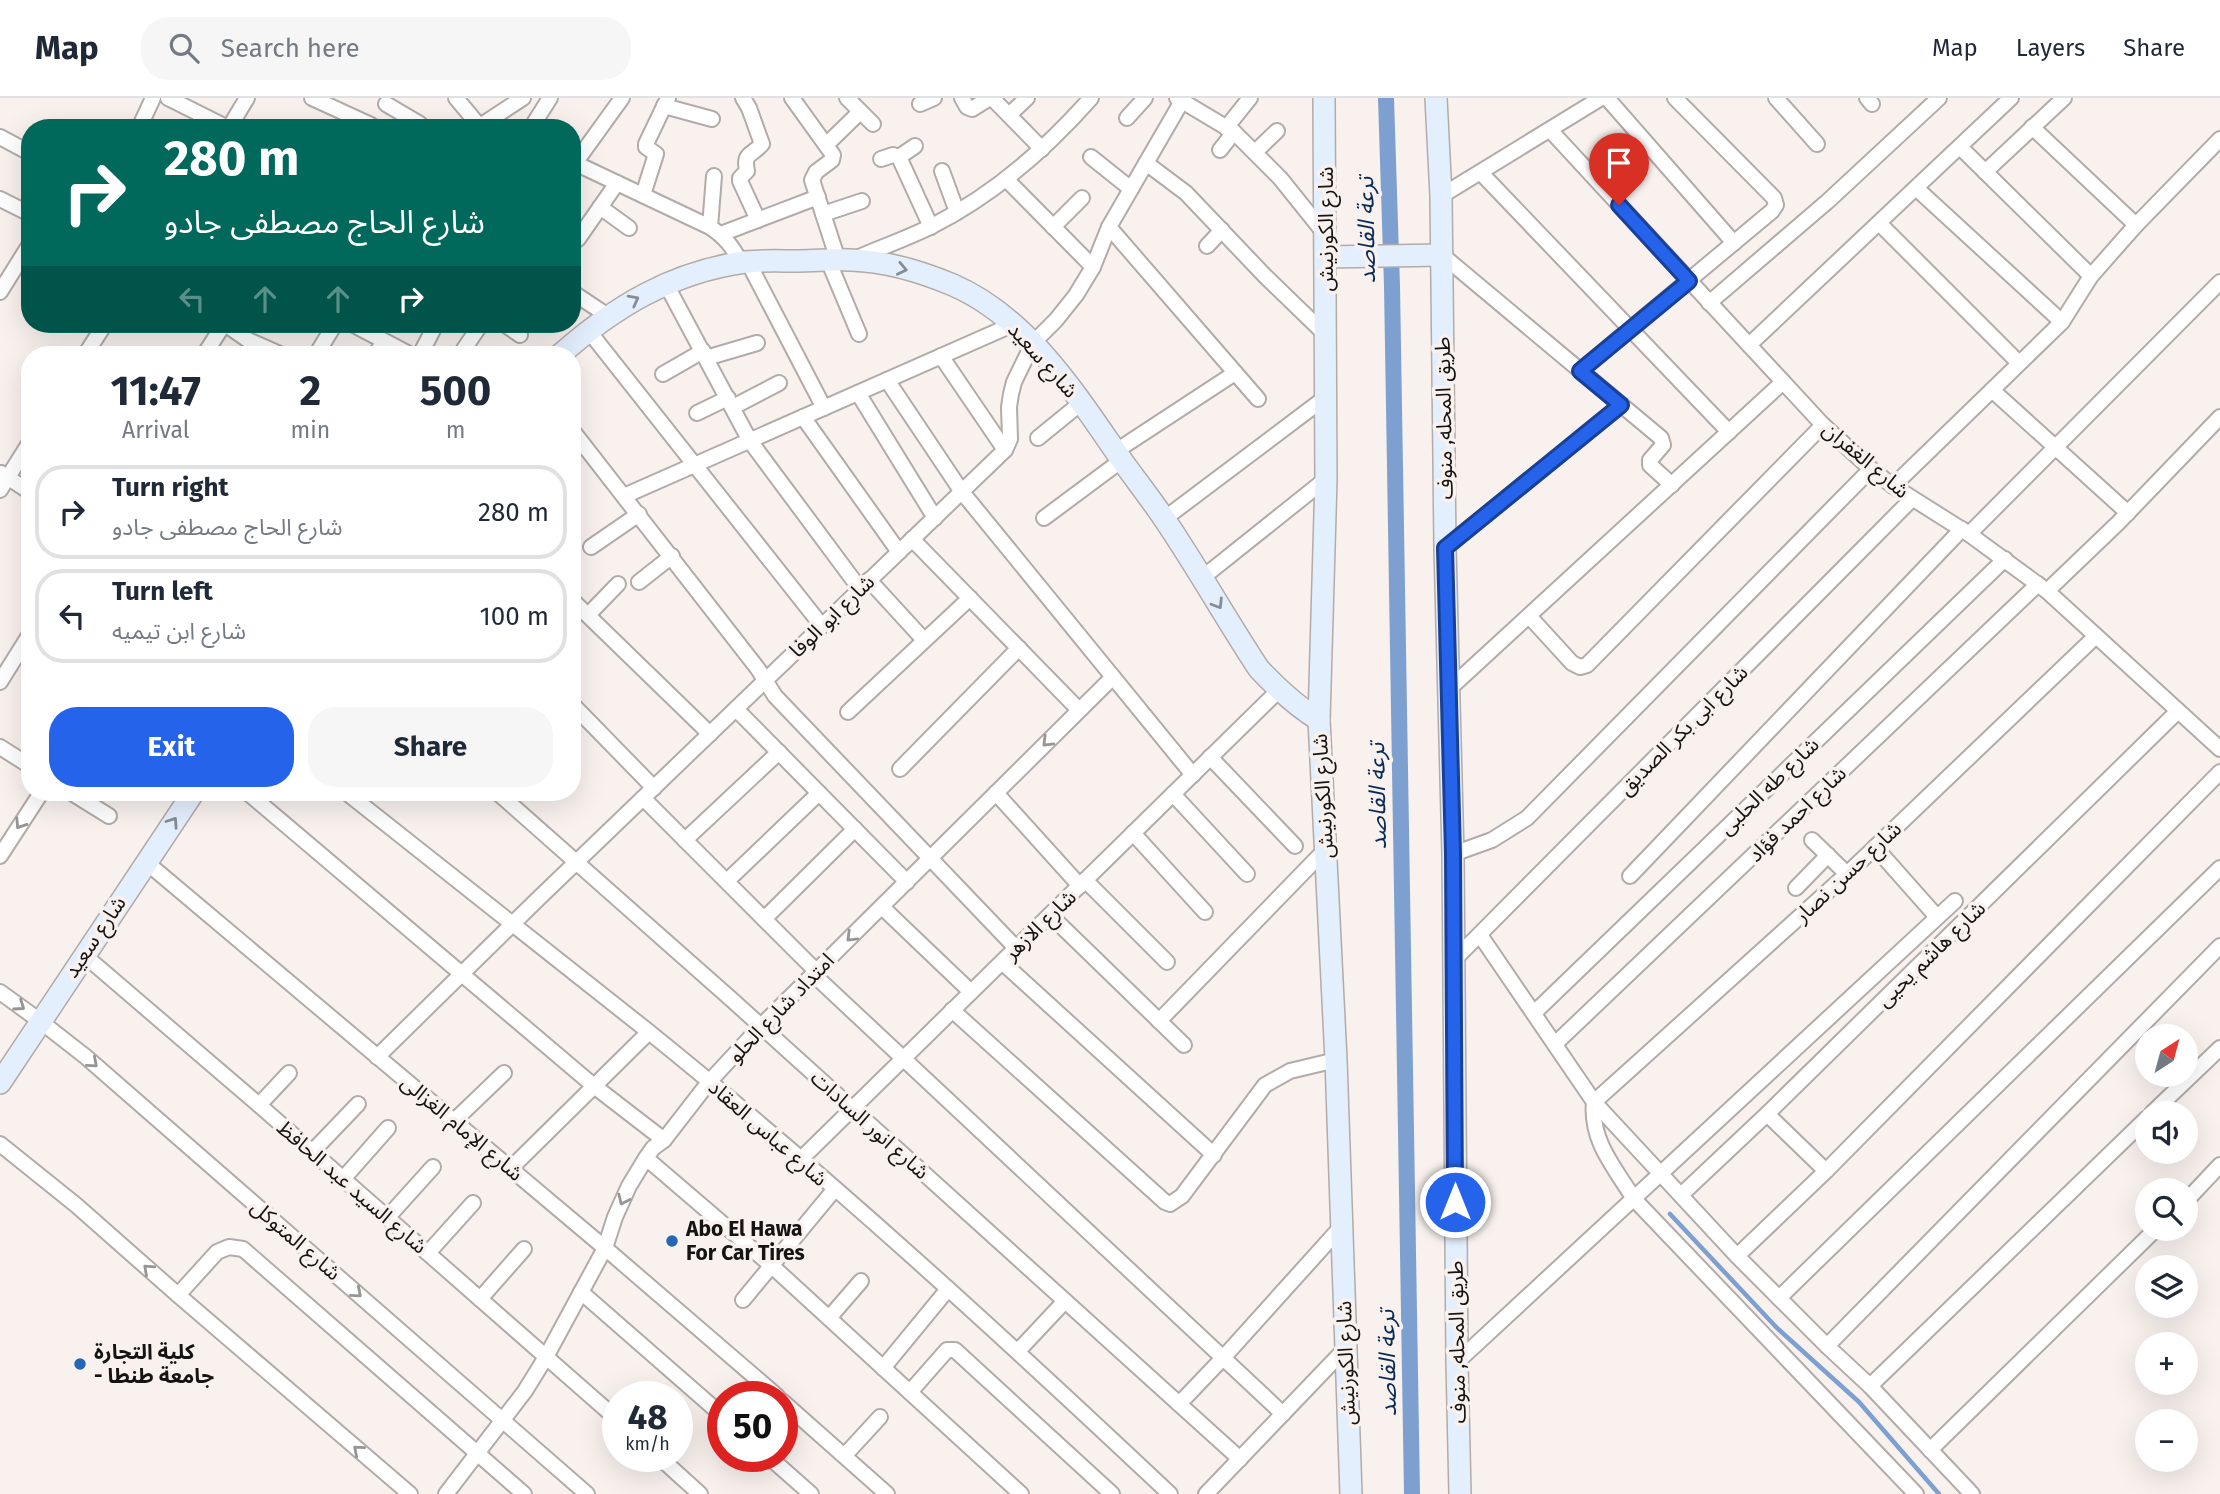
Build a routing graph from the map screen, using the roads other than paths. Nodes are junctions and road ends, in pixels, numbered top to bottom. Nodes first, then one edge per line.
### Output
1 (153, 98) edge
2 (168, 98) edge
3 (247, 98) edge
4 (312, 98) edge
5 (456, 98) edge
6 (622, 98) edge
7 (743, 98) edge
8 (792, 98) edge
9 (847, 98) edge
10 (962, 98) edge
11 (1027, 98) edge
12 (1091, 98) edge
13 (1145, 98) edge
14 (1251, 98) edge
15 (1324, 98) edge
16 (1436, 98) edge
17 (1601, 98) edge
18 (1607, 98) edge
19 (1675, 98) edge
20 (1776, 98) edge
21 (1940, 98) edge
22 (2064, 98) edge
23 (547, 99) edge
24 (2010, 99) edge
25 (514, 100) edge
26 (1185, 100) edge
27 (388, 101) edge
28 (666, 102) edge
29 (860, 112) junction
30 (1009, 115) junction
31 (1127, 118) dead end
32 (143, 119) edge
33 (211, 119) edge
34 (234, 119) edge
35 (354, 119) edge
36 (376, 119) edge
37 (412, 119) edge
38 (472, 119) edge
39 (487, 119) edge
40 (536, 119) edge
41 (712, 119) dead end
42 (873, 124) dead end
43 (2032, 127) junction
44 (1230, 130) junction
45 (1550, 130) junction
46 (1276, 131) dead end
47 (0, 137) edge
48 (2220, 139) edge
49 (1817, 144) dead end
50 (826, 145) junction
51 (915, 146) dead end
52 (1960, 147) junction
53 (21, 148) edge
54 (1042, 149) junction
55 (1220, 150) dead end
56 (1255, 152) junction
57 (899, 157) junction
58 (1091, 157) dead end
59 (581, 158) edge
60 (881, 159) dead end
61 (1146, 163) junction
62 (581, 166) edge
63 (942, 171) dead end
64 (1985, 172) junction
65 (1481, 173) junction
66 (715, 176) dead end
67 (1006, 179) junction
68 (617, 183) junction
69 (1916, 188) junction
70 (1131, 189) junction
71 (643, 195) junction
72 (1441, 196) junction
73 (818, 197) junction
74 (1082, 198) dead end
75 (0, 199) edge
76 (862, 201) dead end
77 (600, 207) junction
78 (21, 210) edge
79 (957, 212) junction
80 (823, 214) junction
81 (758, 220) junction
82 (1879, 223) junction
83 (2136, 225) junction
84 (931, 227) junction
85 (1053, 227) junction
86 (1109, 227) junction
87 (629, 228) dead end
88 (715, 230) junction
89 (1222, 230) junction
90 (581, 235) edge
91 (1326, 235) junction
92 (1734, 243) junction
93 (1207, 246) dead end
94 (1434, 255) junction
95 (1326, 257) junction
96 (21, 258) edge
97 (840, 260) junction
98 (745, 262) junction
99 (1093, 267) junction
100 (2091, 276) junction
101 (1689, 281) junction
102 (2220, 282) edge
103 (666, 284) junction
104 (0, 292) edge
105 (581, 298) edge
106 (1709, 303) junction
107 (608, 316) junction
108 (2062, 322) junction
109 (1014, 324) junction
110 (588, 330) junction
111 (1629, 330) junction
112 (238, 333) edge
113 (369, 333) edge
114 (517, 333) edge
115 (859, 334) dead end
116 (520, 335) dead end
117 (1326, 335) junction
118 (384, 341) junction
119 (757, 343) dead end
120 (1034, 343) junction
121 (1749, 345) junction
122 (262, 346) edge
123 (381, 346) edge
124 (394, 346) edge
125 (570, 346) edge
126 (704, 354) junction
127 (941, 356) junction
128 (2019, 363) junction
129 (1580, 371) junction
130 (1235, 373) junction
131 (663, 374) dead end
132 (887, 380) junction
133 (1783, 382) junction
134 (779, 383) dead end
135 (1992, 390) junction
136 (858, 393) junction
137 (1326, 397) junction
138 (1258, 399) dead end
139 (730, 402) junction
140 (1081, 403) junction
141 (1621, 405) junction
142 (824, 408) junction
143 (697, 413) dead end
144 (803, 417) junction
145 (2220, 418) edge
146 (1823, 425) junction
147 (1729, 432) junction
148 (1038, 438) dead end
149 (581, 441) edge
150 (750, 441) junction
151 (2056, 447) junction
152 (1005, 450) junction
153 (21, 455) edge
154 (1119, 455) junction
155 (694, 465) junction
156 (1871, 469) junction
157 (1326, 479) junction
158 (3, 480) edge
159 (1672, 485) junction
160 (1893, 486) junction
161 (21, 488) edge
162 (962, 492) junction
163 (624, 496) junction
164 (1912, 499) junction
165 (2128, 513) junction
166 (639, 514) junction
167 (934, 518) junction
168 (1044, 518) dead end
169 (1164, 519) junction
170 (1966, 532) junction
171 (912, 539) junction
172 (592, 547) dead end
173 (1445, 548) junction
174 (899, 552) junction
175 (672, 556) junction
176 (2005, 559) junction
177 (1202, 578) junction
178 (639, 582) dead end
179 (618, 584) dead end
180 (864, 585) junction
181 (2042, 588) junction
182 (970, 598) junction
183 (581, 608) edge
184 (588, 615) junction
185 (1529, 617) junction
186 (822, 626) junction
187 (2096, 636) junction
188 (925, 640) junction
189 (21, 648) edge
190 (1019, 648) junction
191 (1113, 677) junction
192 (765, 680) junction
193 (0, 682) edge
194 (1449, 689) junction
195 (1279, 690) junction
196 (736, 709) junction
197 (1079, 710) junction
198 (2178, 711) junction
199 (848, 712) dead end
200 (581, 715) edge
201 (1319, 720) junction
202 (710, 734) junction
203 (0, 747) edge
204 (2220, 749) edge
205 (779, 752) junction
206 (1210, 757) junction
207 (21, 760) edge
208 (900, 769) dead end
209 (2220, 772) edge
210 (1193, 775) junction
211 (648, 793) junction
212 (819, 793) junction
213 (996, 793) junction
214 (1172, 794) junction
215 (36, 801) edge
216 (85, 801) edge
217 (187, 801) edge
218 (257, 801) edge
219 (357, 801) edge
220 (507, 801) edge
221 (108, 816) dead end
222 (855, 829) junction
223 (1133, 833) junction
224 (1812, 840) dead end
225 (685, 841) junction
226 (1295, 846) dead end
227 (1875, 848) junction
228 (1325, 850) junction
229 (1453, 854) junction
230 (1828, 855) junction
231 (0, 856) edge
232 (931, 858) junction
233 (146, 862) junction
234 (577, 862) junction
235 (2220, 868) edge
236 (1247, 874) dead end
237 (1847, 874) junction
238 (1630, 876) dead end
239 (727, 881) junction
240 (907, 881) junction
241 (1082, 883) junction
242 (1796, 888) dead end
243 (1955, 901) dead end
244 (882, 906) junction
245 (1205, 912) dead end
246 (1049, 915) junction
247 (1937, 917) junction
248 (764, 919) junction
249 (513, 924) junction
250 (1480, 935) junction
251 (2220, 946) edge
252 (1016, 948) junction
253 (84, 955) junction
254 (1454, 960) junction
255 (1002, 962) junction
256 (1167, 962) dead end
257 (814, 973) junction
258 (462, 974) junction
259 (0, 992) edge
260 (971, 992) junction
261 (953, 1010) junction
262 (1534, 1013) junction
263 (40, 1021) junction
264 (1159, 1021) junction
265 (761, 1026) junction
266 (649, 1032) junction
267 (1555, 1044) junction
268 (1184, 1045) dead end
269 (2220, 1048) edge
270 (377, 1057) junction
271 (903, 1059) junction
272 (1336, 1060) junction
273 (289, 1073) dead end
274 (504, 1073) dead end
275 (709, 1082) junction
276 (0, 1083) edge
277 (594, 1086) junction
278 (2165, 1101) edge
279 (1594, 1102) junction
280 (358, 1104) dead end
281 (259, 1105) junction
282 (852, 1109) junction
283 (1767, 1114) junction
284 (454, 1121) junction
285 (388, 1128) dead end
286 (2135, 1130) edge
287 (664, 1140) junction
288 (0, 1143) edge
289 (312, 1152) junction
290 (1214, 1155) junction
291 (646, 1158) junction
292 (801, 1159) junction
293 (2220, 1165) edge
294 (433, 1167) dead end
295 (510, 1168) junction
296 (1826, 1171) junction
297 (1661, 1173) junction
298 (344, 1179) junction
299 (2198, 1188) edge
300 (834, 1190) junction
301 (1681, 1195) junction
302 (1634, 1199) junction
303 (473, 1203) dead end
304 (387, 1218) junction
305 (1341, 1227) junction
306 (2144, 1241) edge
307 (605, 1248) junction
308 (524, 1250) dead end
309 (428, 1253) junction
310 (1737, 1256) junction
311 (772, 1266) junction
312 (861, 1281) dead end
313 (948, 1289) junction
314 (581, 1292) junction
315 (178, 1295) junction
316 (1779, 1298) junction
317 (480, 1299) junction
318 (743, 1300) dead end
319 (1065, 1301) junction
320 (830, 1318) junction
321 (1827, 1346) junction
322 (1345, 1349) junction
323 (1018, 1351) junction
324 (546, 1357) junction
325 (1223, 1358) junction
326 (1457, 1362) junction
327 (883, 1368) junction
328 (760, 1381) edge
329 (1870, 1385) junction
330 (910, 1392) junction
331 (707, 1402) edge
332 (1179, 1404) junction
333 (602, 1406) edge
334 (1283, 1414) junction
335 (798, 1415) edge
336 (880, 1417) dead end
337 (503, 1420) junction
338 (1930, 1450) junction
339 (477, 1453) junction
340 (845, 1455) junction
341 (1240, 1459) junction
342 (676, 1472) edge
343 (786, 1472) edge
344 (410, 1494) edge
345 (446, 1494) edge
346 (524, 1494) edge
347 (587, 1494) edge
348 (700, 1494) edge
349 (811, 1494) edge
350 (887, 1494) edge
351 (1021, 1494) edge
352 (1112, 1494) edge
353 (1170, 1494) edge
354 (1206, 1494) edge
355 (1351, 1494) edge
356 (1460, 1494) edge
357 (1916, 1494) edge
358 (1972, 1494) edge

1 - 32 street
2 - 33 street
3 - 34 street
4 - 35 street
5 - 38 street
6 - 59 street
7 - 81 street
8 - 50 street
9 - 29 street
10 - 30 street
11 - 30 street
12 - 54 street
13 - 31 street
14 - 44 street
15 - 91 main road, شارع الكورنيش
16 - 72 main road, طريق المحله, منوف
17 - 45 street
18 - 92 street
19 - 92 street
20 - 49 street
21 - 106 street
22 - 43 street
23 - 40 street
24 - 52 street
25 - 39 street
26 - 44 street
26 - 61 street
27 - 36 street
27 - 37 street
28 - 41 street
28 - 71 street
29 - 42 street
29 - 50 street
30 - 54 street
43 - 64 street
43 - 83 street
44 - 55 street
44 - 56 street
45 - 65 street
45 - 101 street, شارع الغفران
46 - 56 street
47 - 53 street
48 - 83 street
50 - 73 street
51 - 57 street
52 - 64 street
52 - 69 street
54 - 67 street
56 - 91 street
57 - 60 street
57 - 84 street
58 - 70 street
61 - 70 street
61 - 89 street
62 - 68 street
63 - 79 street
64 - 100 street
65 - 72 street
65 - 111 street
66 - 88 street
67 - 79 street
67 - 85 street
68 - 71 street
68 - 77 street
69 - 82 street
69 - 108 street
70 - 86 street
71 - 88 street
72 - 94 main road, طريق المحله, منوف
73 - 80 street
73 - 81 street
74 - 85 street
75 - 78 street
76 - 80 street
77 - 87 street
77 - 90 street
79 - 84 street
80 - 97 street
81 - 88 street
82 - 121 street
82 - 128 street
83 - 100 street
84 - 97 street
85 - 99 street
86 - 99 street
86 - 130 street
88 - 98 street
89 - 93 street
89 - 117 street
91 - 95 main road, شارع الكورنيش
92 - 101 street
94 - 95 main road
94 - 129 street
94 - 173 main road, طريق المحله, منوف
95 - 117 main road, شارع الكورنيش
96 - 104 street
97 - 98 main road, شارع سعيد
97 -> 109 main road, شارع سعيد
97 - 115 street
98 - 103 main road, شارع سعيد
98 - 142 street
99 - 120 street
100 - 108 street
101 - 106 street, شارع الغفران
101 - 111 street
102 - 151 street
107 -> 103 main road, شارع سعيد
103 - 126 street
105 - 107 street
106 - 121 street, شارع الغفران
107 - 110 main road, شارع سعيد
108 - 128 street
109 - 120 main road, شارع سعيد
109 - 127 street
110 - 125 main road, شارع سعيد
110 - 155 street
111 - 129 street
111 - 147 street
112 - 122 street
113 - 118 street
114 - 116 street
117 - 137 main road, شارع الكورنيش
118 - 123 street
118 - 124 street
119 - 126 street
120 - 140 main road, شارع سعيد
120 - 152 street
121 - 133 street, شارع الغفران
126 - 131 street
126 - 139 street
127 - 132 street
127 - 152 street
128 - 135 street
129 - 141 street
130 - 138 street
130 - 154 street
132 - 136 street
132 - 162 street
133 - 146 street, شارع الغفران
133 - 147 street
134 - 139 street
135 - 151 street
135 - 160 street
136 - 142 street
136 - 167 street
137 - 157 main road, شارع الكورنيش
137 - 169 street
139 - 143 street
139 - 150 street
140 - 148 street
140 - 154 main road, شارع سعيد
141 - 159 street
141 - 173 street
142 - 144 street
144 - 150 street
144 - 174 street
145 - 165 street, شارع احمد فؤاد
146 - 156 street, شارع الغفران
146 - 185 street
147 - 159 street
149 - 163 street
150 - 155 street
150 - 180 street
151 - 165 street
151 - 170 street
152 - 162 street, شارع ابو الوفا
153 - 158 street
154 - 168 street
154 - 169 main road, شارع سعيد
155 - 163 street
155 - 186 street
156 - 160 street, شارع الغفران
156 - 229 street
157 - 177 street
157 - 201 main road, شارع الكورنيش
158 - 161 street
159 - 185 street
160 - 164 street, شارع الغفران
162 - 167 street, شارع ابو الوفا
162 - 191 street
163 - 166 street
164 - 170 street, شارع الغفران
164 - 250 street, شارع ابى بكر الصديق
165 - 181 street, شارع احمد فؤاد
166 - 172 street
166 - 175 street
167 - 171 street, شارع ابو الوفا
169 - 177 main road, شارع سعيد
170 - 176 street, شارع الغفران
170 - 238 street
171 - 174 street, شارع ابو الوفا
171 - 182 street
173 - 194 main road, طريق المحله, منوف
174 - 180 street, شارع ابو الوفا
175 - 178 street
175 - 192 street
176 - 181 street, شارع الغفران
176 - 262 street, شارع طه الحلبى
177 -> 195 main road, شارع سعيد
179 - 184 street
180 - 186 street, شارع ابو الوفا
180 - 188 street
181 - 187 street, شارع الغفران
181 - 267 street, شارع احمد فؤاد
182 - 188 street
182 - 190 street
183 - 184 street
184 - 202 street
185 - 194 street
186 - 192 street, شارع ابو الوفا
187 - 198 street, شارع الغفران
187 - 227 street, شارع حسن نصار
188 - 199 street
189 - 193 street
190 - 197 street
190 - 208 street
191 - 197 street, امتداد شارع الحلو
191 - 210 street
192 - 196 street, شارع ابو الوفا
192 - 232 street
194 - 229 main road, طريق المحله, منوف
195 - 201 main road, شارع سعيد
195 - 206 street, شارع الازهر
196 - 202 street, شارع ابو الوفا
196 - 205 street
197 -> 213 street, امتداد شارع الحلو
198 - 204 street, شارع الغفران
198 - 283 street, شارع هاشم يحيى
200 - 211 street
201 - 228 main road, شارع الكورنيش
202 - 211 street, شارع ابو الوفا
203 - 207 street
205 - 212 street
205 - 225 street
206 - 210 street, شارع الازهر
206 - 226 street
209 - 296 street
210 - 214 street, شارع الازهر
211 - 225 street
211 - 234 street, شارع ابو الوفا
212 - 222 street
212 - 239 street
213 - 232 street, امتداد شارع الحلو
213 - 241 street
214 - 223 street, شارع الازهر
214 - 236 street
215 -> 231 street
216 - 221 street
233 -> 217 main road, شارع سعيد
218 - 258 street
219 - 249 street, شارع عباس العقاد
220 - 234 street, شارع انور السادات
222 - 240 street
222 - 248 street
223 - 241 street, شارع الازهر
223 - 245 street
224 - 230 street
225 - 239 street
227 - 237 street, شارع حسن نصار
227 - 247 street
228 - 264 street
228 - 272 main road, شارع الكورنيش
229 - 254 main road, طريق المحله, منوف
230 - 237 street
230 - 242 street
232 - 240 street, امتداد شارع الحلو
232 - 252 street
233 - 253 main road, شارع سعيد
233 - 270 street, شارع الإمام الغزالى
234 - 249 street, شارع ابو الوفا
234 - 265 street, شارع انور السادات
235 - 316 street
237 - 279 street, شارع حسن نصار
239 - 248 street
240 - 244 street, امتداد شارع الحلو
241 - 246 street, شارع الازهر
241 - 256 street
243 - 247 street
244 -> 257 street, امتداد شارع الحلو
244 - 260 street
246 - 252 street, شارع الازهر
246 - 264 street
247 - 297 street
248 - 257 street
249 - 258 street, شارع ابو الوفا
249 - 266 street, شارع عباس العقاد
250 - 254 street, شارع ابى بكر الصديق
250 - 262 street
251 - 321 street
252 - 255 street, شارع الازهر
253 - 263 main road, شارع سعيد
253 - 281 street, شارع السيد عبد الحافظ
254 - 326 main road, طريق المحله, منوف
255 - 260 street, شارع الازهر
255 - 290 street
257 - 265 street, امتداد شارع الحلو
257 - 271 street
258 - 270 street, شارع ابو الوفا
258 - 277 street
259 -> 263 street, شارع المتوكل
260 - 261 street, شارع الازهر
261 - 271 street, شارع الازهر
261 - 290 street
262 - 267 street
263 - 276 main road, شارع سعيد
263 -> 337 street, شارع المتوكل
264 - 268 street
265 - 275 street, امتداد شارع الحلو
265 - 282 street, شارع انور السادات
266 - 275 street, شارع عباس العقاد
266 - 277 street
267 - 279 street
269 - 278 street
270 - 284 street, شارع الإمام الغزالى
271 - 282 street, شارع الازهر
271 - 325 street
272 - 290 street
272 - 305 main road, شارع الكورنيش
273 - 281 street
274 - 284 street
275 - 287 street, امتداد شارع الحلو
275 - 292 street, شارع عباس العقاد
277 - 287 street
277 - 295 street
279 - 297 street
279 - 302 street
280 - 289 street
281 - 289 street, شارع السيد عبد الحافظ
282 - 292 street, شارع الازهر
282 - 319 street, شارع انور السادات
283 - 296 street
283 - 301 street, شارع هاشم يحيى
284 - 295 street, شارع الإمام الغزالى
285 - 298 street
286 - 329 street
287 - 291 street, امتداد شارع الحلو
315 -> 288 street
289 - 298 street, شارع السيد عبد الحافظ
291 -> 307 street, امتداد شارع الحلو
291 - 311 street
292 - 300 street, شارع عباس العقاد
293 - 299 street
294 - 304 street
295 - 307 street, شارع الإمام الغزالى
296 - 310 street
297 - 301 street
297 - 302 street
298 - 304 street, شارع السيد عبد الحافظ
300 - 311 street
300 - 313 street, شارع عباس العقاد
301 - 310 street
302 - 326 street
302 - 357 street
303 - 309 street
304 - 309 street, شارع السيد عبد الحافظ
305 - 322 main road, شارع الكورنيش
305 - 325 street
306 - 338 street
307 - 314 street, امتداد شارع الحلو
307 - 328 street, شارع الإمام الغزالى
308 - 317 street
309 - 317 street, شارع السيد عبد الحافظ
310 - 316 street
311 - 318 street
311 - 320 street
312 - 320 street
313 - 323 street, شارع عباس العقاد
313 - 327 street
314 - 324 street, امتداد شارع الحلو
314 - 331 street
315 - 339 street
344 -> 315 street
316 - 321 street
317 - 324 street, شارع السيد عبد الحافظ
319 - 323 street
319 - 332 street, شارع انور السادات
320 - 327 street
321 - 329 street
322 - 334 street
322 - 355 main road, شارع الكورنيش
323 - 353 street, شارع عباس العقاد
324 - 333 street, شارع السيد عبد الحافظ
324 - 337 street, امتداد شارع الحلو
325 - 332 street
325 - 334 street
326 - 356 main road, طريق المحله, منوف
327 - 330 street
329 - 338 street
330 - 351 street
330 - 352 street
332 - 341 street, شارع انور السادات
334 - 341 street
335 - 340 street
336 - 340 street
337 - 339 street, امتداد شارع الحلو
337 - 347 street, شارع المتوكل
338 - 358 street
339 - 345 street, امتداد شارع الحلو
339 - 346 street
340 - 350 street
341 - 354 street
342 - 348 street
343 - 349 street

